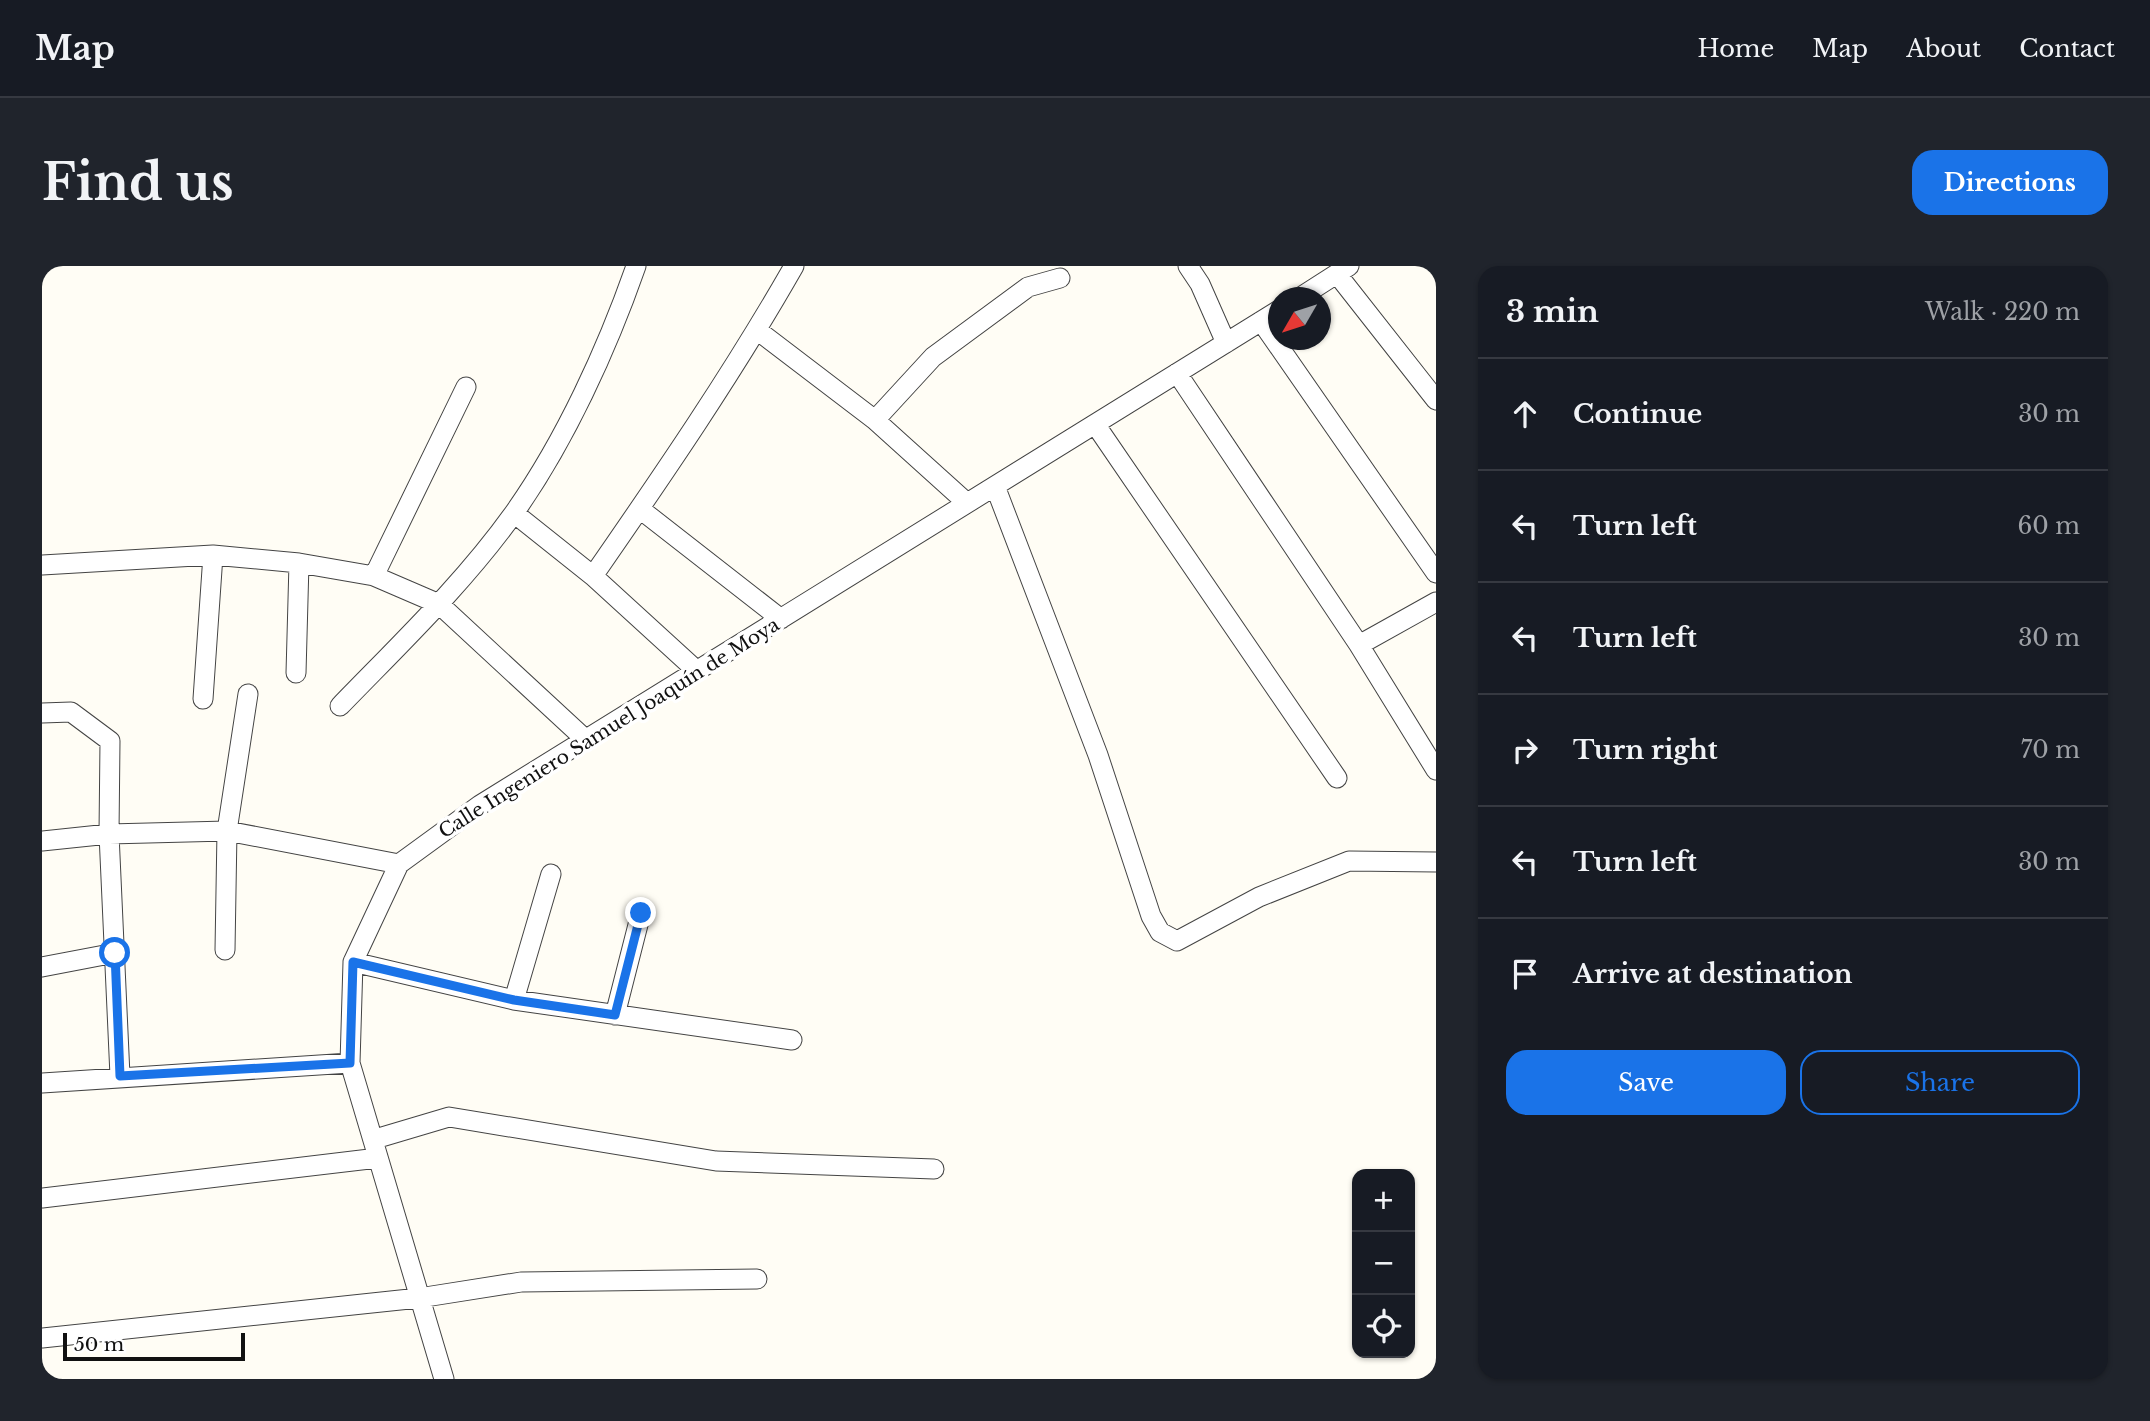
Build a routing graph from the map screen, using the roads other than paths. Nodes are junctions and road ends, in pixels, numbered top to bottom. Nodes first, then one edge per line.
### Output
1 (636, 266) edge
2 (794, 266) edge
3 (1188, 266) edge
4 (1343, 270) edge
5 (1060, 278) dead end
6 (1316, 287) edge
7 (1268, 317) edge
8 (1261, 321) junction
9 (757, 330) junction
10 (1226, 342) junction
11 (1177, 373) junction
12 (466, 387) dead end
13 (1436, 400) edge
14 (875, 420) junction
15 (1095, 424) junction
16 (995, 486) junction
17 (967, 503) junction
18 (640, 509) junction
19 (514, 513) junction
20 (213, 555) junction
21 (299, 563) junction
22 (42, 565) edge
23 (1436, 572) edge
24 (374, 576) junction
25 (593, 576) junction
26 (1436, 602) edge
27 (439, 604) junction
28 (781, 619) junction
29 (1359, 645) junction
30 (697, 671) junction
31 (296, 673) dead end
32 (248, 694) dead end
33 (203, 699) dead end
34 (340, 706) dead end
35 (42, 713) edge
36 (586, 740) junction
37 (1436, 770) edge
38 (1337, 778) dead end
39 (226, 831) junction
40 (109, 834) junction
41 (42, 841) edge
42 (1436, 862) edge
43 (399, 864) junction
44 (551, 874) dead end
45 (641, 913) dead end
46 (225, 950) dead end
47 (115, 953) junction
48 (353, 962) junction
49 (42, 967) edge
50 (514, 1000) junction
51 (615, 1015) junction
52 (792, 1040) dead end
53 (350, 1063) junction
54 (120, 1076) junction
55 (42, 1083) edge
56 (376, 1149) junction
57 (934, 1169) dead end
58 (42, 1198) edge
59 (757, 1279) dead end
60 (419, 1298) junction
61 (42, 1338) edge
62 (444, 1379) edge

1 - 19 street
2 - 9 street
3 - 10 street
4 - 6 street
4 - 13 street
5 - 14 street
7 - 8 street, Calle Ingeniero Samuel Joaquín de Moya
8 - 10 street, Calle Ingeniero Samuel Joaquín de Moya
8 - 23 street
9 - 14 street
9 - 18 street
10 - 11 street, Calle Ingeniero Samuel Joaquín de Moya
11 - 15 street, Calle Ingeniero Samuel Joaquín de Moya
11 - 29 street
12 - 24 street
14 - 17 street
15 - 16 street, Calle Ingeniero Samuel Joaquín de Moya
15 - 38 street
16 - 17 street, Calle Ingeniero Samuel Joaquín de Moya
16 - 42 street
17 - 28 street, Calle Ingeniero Samuel Joaquín de Moya
18 - 25 street
18 - 28 street
19 - 25 street
19 - 27 street
20 - 21 street
20 - 22 street
20 - 33 street
21 - 24 street
21 - 31 street
24 - 27 street
25 - 30 street
26 - 29 street
27 - 34 street
27 - 36 street
28 - 30 street, Calle Ingeniero Samuel Joaquín de Moya
29 - 37 street
30 - 36 street, Calle Ingeniero Samuel Joaquín de Moya
32 - 39 street
35 - 40 street
36 - 43 street, Calle Ingeniero Samuel Joaquín de Moya
39 - 40 street
39 - 43 street
39 - 46 street
40 - 41 street
40 - 47 street
43 - 48 street, Calle Ingeniero Samuel Joaquín de Moya
44 - 50 street
45 - 51 street
47 - 49 street
47 - 54 street
48 - 50 street
48 - 53 street, Calle Ingeniero Samuel Joaquín de Moya
50 - 51 street
51 - 52 street
53 - 54 street
53 - 56 street, Calle Ingeniero Samuel Joaquín de Moya
54 - 55 street
56 - 57 street
56 - 58 street
56 - 60 street, Calle Ingeniero Samuel Joaquín de Moya
59 - 60 street
60 - 61 street
60 - 62 street, Calle Ingeniero Samuel Joaquín de Moya

